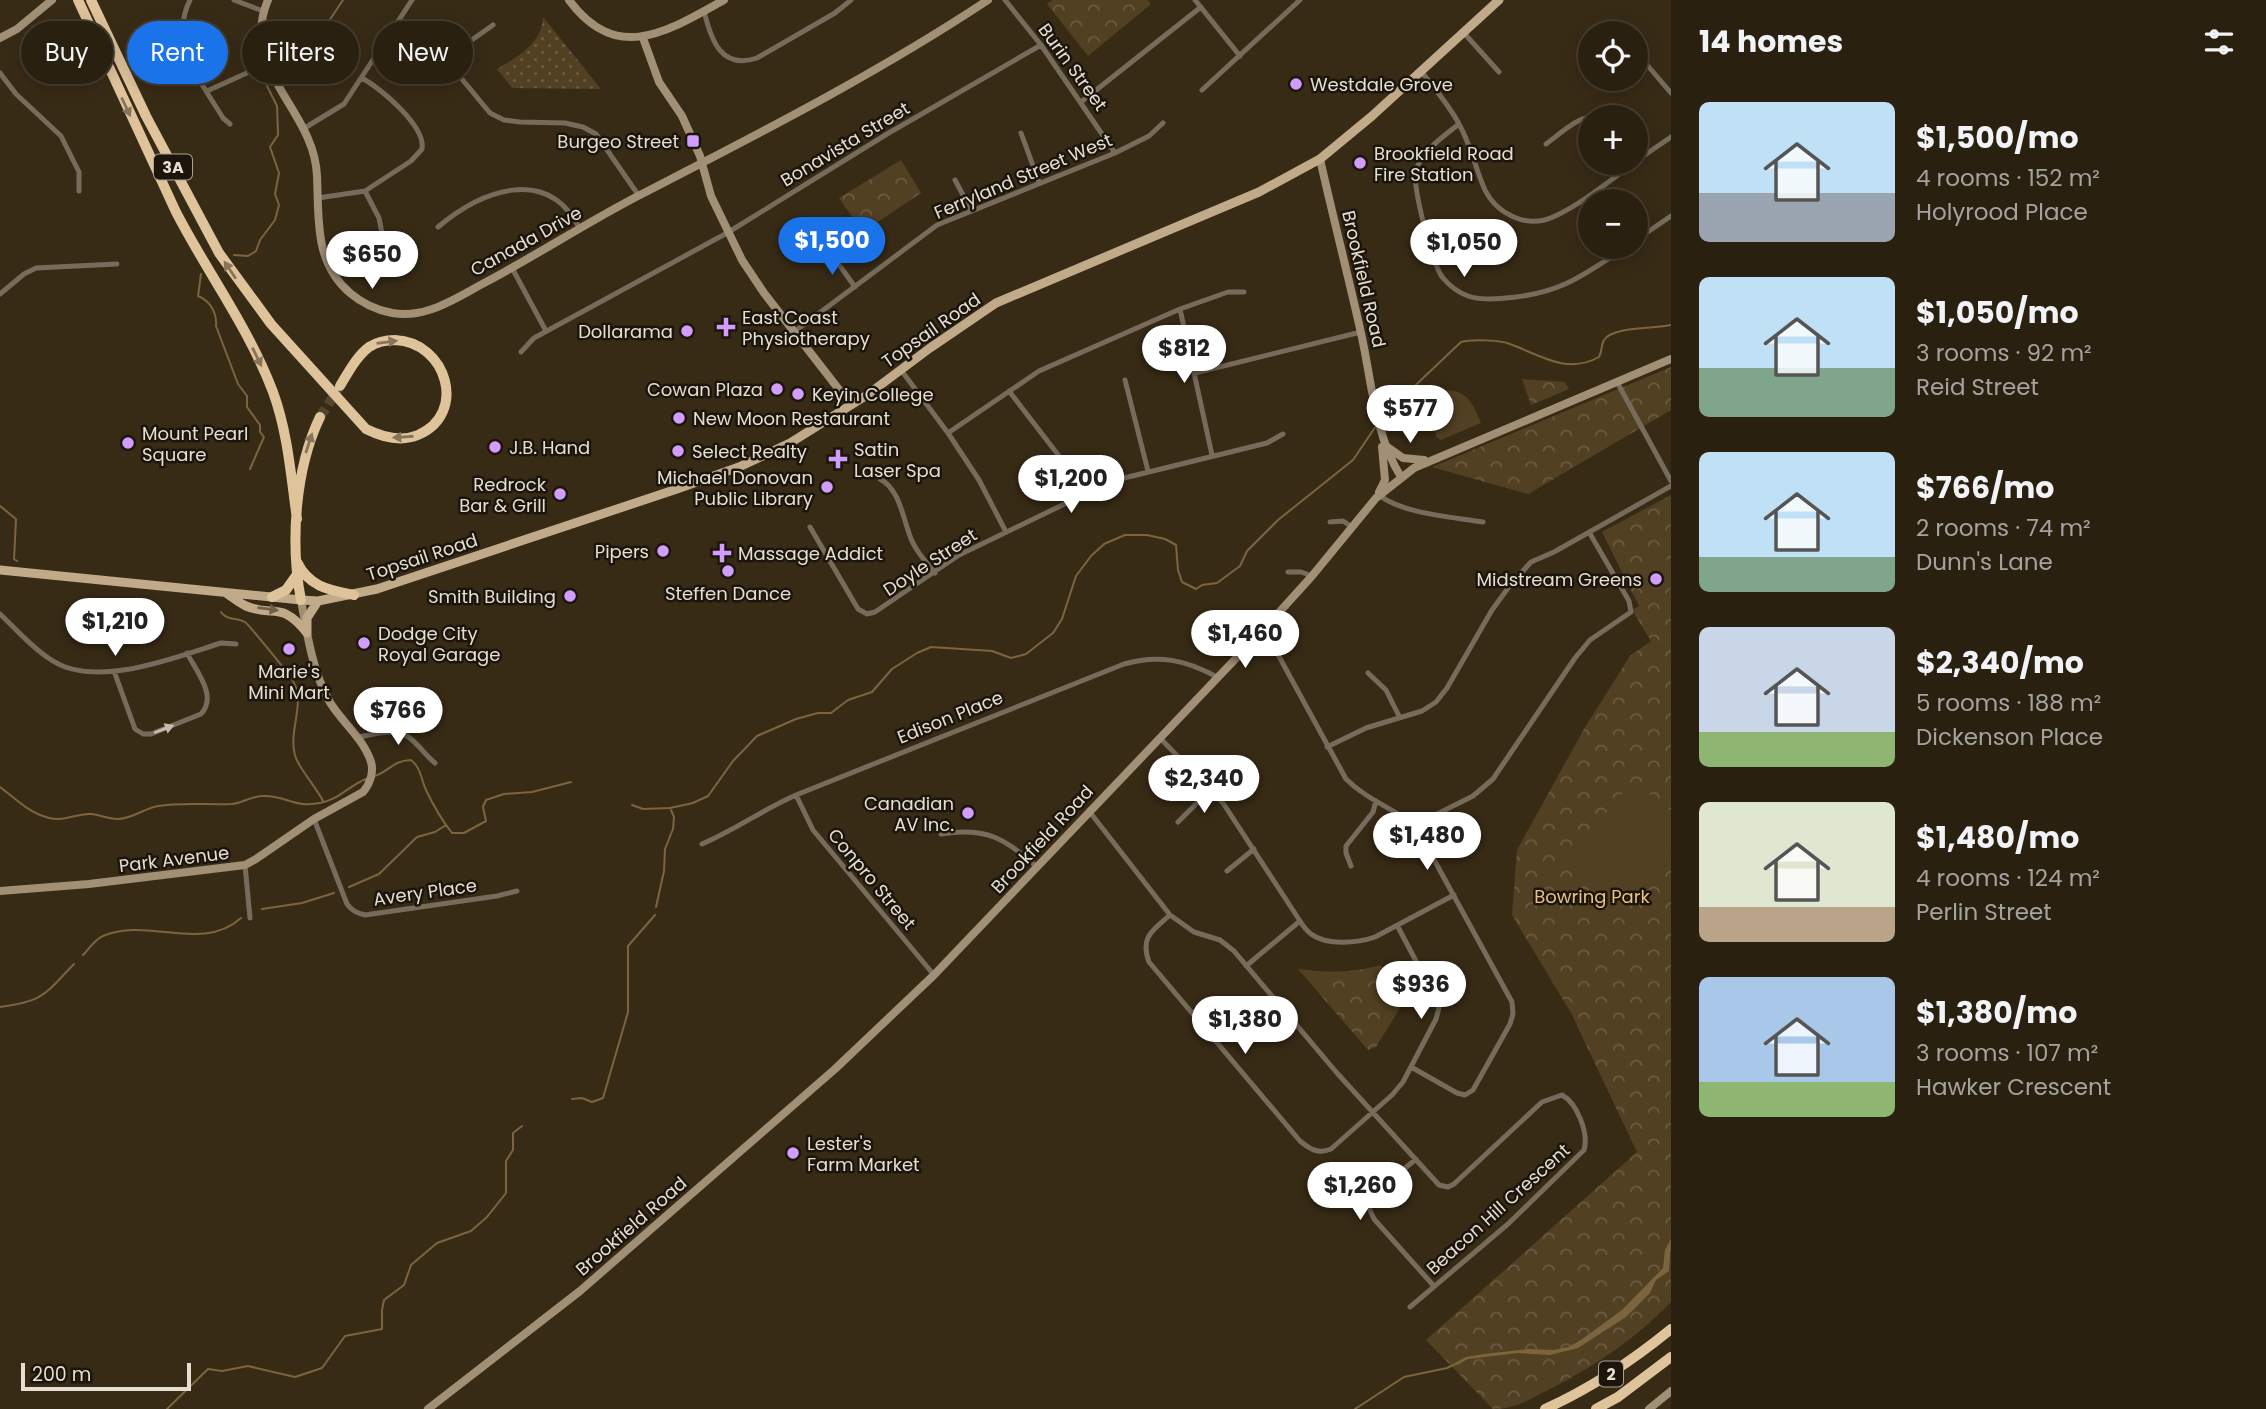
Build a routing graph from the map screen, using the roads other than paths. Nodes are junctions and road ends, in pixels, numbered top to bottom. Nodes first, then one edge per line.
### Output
1 (78, 0) edge
2 (91, 0) edge
3 (190, 0) edge
4 (234, 0) edge
5 (268, 0) edge
6 (412, 0) edge
7 (569, 0) edge
8 (724, 0) edge
9 (851, 0) edge
10 (988, 0) edge
11 (1005, 0) edge
12 (1195, 0) edge
13 (1286, 0) edge
14 (1300, 0) edge
15 (1499, 0) edge
16 (51, 1) edge
17 (1201, 7) junction
18 (1293, 7) junction
19 (704, 11) junction
20 (263, 12) junction
21 (262, 21) edge
22 (401, 21) edge
23 (493, 25) dead end
24 (1464, 32) junction
25 (643, 37) junction
26 (0, 38) edge
27 (473, 39) edge
28 (1041, 45) junction
29 (1240, 56) junction
30 (373, 62) edge
31 (1648, 65) edge
32 (1421, 71) junction
33 (1499, 72) dead end
34 (0, 73) edge
35 (242, 75) edge
36 (362, 78) junction
37 (278, 84) edge
38 (466, 84) edge
39 (1202, 90) dead end
40 (207, 91) junction
41 (1671, 93) edge
42 (1081, 102) junction
43 (1578, 122) edge
44 (1163, 123) dead end
45 (230, 124) dead end
46 (1459, 124) junction
47 (303, 129) junction
48 (1021, 133) dead end
49 (1671, 137) edge
50 (1546, 144) dead end
51 (1648, 151) edge
52 (1115, 153) junction
53 (1320, 159) junction
54 (701, 164) junction
55 (1615, 175) edge
56 (955, 180) dead end
57 (1039, 182) junction
58 (1598, 189) edge
59 (79, 191) dead end
60 (365, 191) junction
61 (639, 196) junction
62 (318, 198) junction
63 (1578, 202) edge
64 (971, 210) junction
65 (1671, 216) edge
66 (438, 227) dead end
67 (580, 229) junction
68 (1648, 232) edge
69 (727, 233) junction
70 (383, 238) dead end
71 (830, 252) dead end
72 (1607, 259) edge
73 (117, 264) dead end
74 (512, 268) junction
75 (855, 287) junction
76 (1244, 292) dead end
77 (0, 294) edge
78 (1180, 309) junction
79 (546, 331) junction
80 (794, 332) junction
81 (1361, 332) junction
82 (521, 352) dead end
83 (1671, 359) edge
84 (901, 370) junction
85 (1195, 373) junction
86 (1125, 380) dead end
87 (1617, 382) junction
88 (340, 386) tunnel mouth
89 (1009, 391) junction
90 (851, 405) junction
91 (320, 417) tunnel mouth
92 (948, 433) junction
93 (1283, 434) dead end
94 (1382, 440) junction
95 (1212, 455) junction
96 (1059, 456) dead end
97 (1434, 458) junction
98 (1148, 471) junction
99 (1401, 477) junction
100 (880, 479) dead end
101 (1671, 483) edge
102 (1377, 497) junction
103 (297, 519) junction
104 (1330, 522) dead end
105 (1483, 522) dead end
106 (810, 527) dead end
107 (1352, 527) junction
108 (1006, 532) junction
109 (1589, 532) junction
110 (296, 558) junction
111 (0, 570) edge
112 (1288, 572) dead end
113 (935, 573) junction
114 (297, 575) junction
115 (1312, 576) junction
116 (224, 592) junction
117 (354, 595) junction
118 (272, 597) junction
119 (301, 600) junction
120 (318, 601) junction
121 (0, 614) edge
122 (1264, 629) junction
123 (307, 632) junction
124 (236, 644) dead end
125 (187, 653) junction
126 (114, 671) junction
127 (1368, 673) dead end
128 (1217, 677) junction
129 (1399, 716) junction
130 (358, 737) junction
131 (1161, 739) junction
132 (1327, 747) junction
133 (435, 763) dead end
134 (1211, 789) junction
135 (796, 795) junction
136 (1376, 801) junction
137 (1089, 811) junction
138 (314, 819) junction
139 (1178, 822) dead end
140 (1415, 824) junction
141 (941, 834) dead end
142 (702, 844) dead end
143 (1254, 849) junction
144 (244, 865) junction
145 (1351, 866) dead end
146 (1037, 867) junction
147 (1227, 872) dead end
148 (0, 891) edge
149 (517, 891) dead end
150 (1454, 895) junction
151 (0, 899) edge
152 (1170, 915) junction
153 (250, 918) dead end
154 (1300, 921) junction
155 (1398, 927) junction
156 (1246, 966) junction
157 (934, 975) junction
158 (1411, 1067) junction
159 (1373, 1111) junction
160 (1416, 1159) junction
161 (1433, 1285) junction
162 (1410, 1307) dead end
163 (1671, 1329) edge
164 (1671, 1357) edge
165 (1671, 1391) edge
166 (428, 1409) edge
167 (1545, 1409) edge
168 (1596, 1409) edge
169 (1649, 1409) edge

1 -> 103 highway, 3A
88 -> 2 highway, 3A
3 - 40 street
4 - 20 street
5 - 20 main road, Canada Drive
6 - 22 street
7 - 25 main road
8 - 19 main road
9 - 19 street
10 - 54 main road, Canada Drive
11 - 28 street, Burin Street
12 - 17 street
13 - 18 street
14 - 18 street
15 - 24 main road, Topsail Road
16 - 26 main road
17 - 29 street
17 - 42 street
18 - 29 street
19 - 25 main road
20 - 21 main road, Canada Drive
23 - 27 street
24 - 32 main road, Topsail Road
24 - 33 street
25 - 54 main road
28 - 42 street, Burin Street
28 - 69 street, Bonavista Street
29 - 39 street
30 - 36 street
31 - 41 street
32 - 46 street
32 - 53 main road, Topsail Road
34 - 59 street
35 - 40 street
36 - 47 street
36 - 60 street
37 - 47 main road, Canada Drive
38 - 61 street
40 - 45 street
42 - 52 street, Burin Street
43 - 50 street
44 - 52 street, Ferryland Street West
46 - 63 street
46 - 72 street
47 - 62 main road, Canada Drive
48 - 57 street
49 - 51 street
52 - 57 street, Ferryland Street West
53 - 81 main road, Brookfield Road
53 - 84 main road, Topsail Road
54 - 61 main road, Canada Drive
54 - 69 main road
55 - 58 street
56 - 64 street
57 - 64 street, Ferryland Street West
60 - 62 street
60 - 70 street
61 - 67 main road, Canada Drive
62 - 74 main road, Canada Drive
64 - 75 street, Ferryland Street West
65 - 68 street
66 - 67 street
67 - 74 main road, Canada Drive
69 - 79 street, Bonavista Street
69 - 80 main road
71 - 75 street
73 - 77 street
74 - 79 street
75 - 80 street, Ferryland Street West
76 - 78 street
78 - 85 street
78 - 89 street
79 - 82 street, Bonavista Street
80 - 90 main road
81 - 85 street
81 - 94 main road, Brookfield Road
83 - 87 main road
84 - 90 main road, Topsail Road
84 - 92 street
85 - 95 street
86 - 98 street
87 - 97 main road
87 - 101 street
89 - 92 street
89 - 96 street
90 - 117 main road, Topsail Road
103 -> 91 highway
92 - 108 street
93 - 95 street, Doyle Street
94 - 97 main road
94 - 99 main road, Brookfield Road
94 - 102 main road
95 - 98 street, Doyle Street
97 - 99 main road
98 - 108 street, Doyle Street
99 - 102 main road, Brookfield Road
100 - 113 street
101 - 109 street
102 - 105 street
102 - 107 main road, Brookfield Road
103 - 110 highway
104 - 107 street
106 - 113 street, Doyle Street
107 - 115 main road, Brookfield Road
108 - 113 street, Doyle Street
109 - 129 street
109 - 140 street
110 - 114 highway
110 - 117 highway
111 - 116 main road, Topsail Road
112 - 115 street
114 - 118 highway
114 - 119 highway
115 - 122 main road, Brookfield Road
116 - 118 main road, Topsail Road
116 -> 123 main road
117 - 120 main road, Topsail Road
118 - 119 main road, Topsail Road
119 - 120 main road, Topsail Road
119 - 123 main road
120 - 123 main road
121 - 126 street
122 - 128 main road, Brookfield Road
122 - 132 street
123 - 130 main road
124 - 125 street
125 - 126 street
126 -> 125 street
127 - 129 street
128 - 131 main road, Brookfield Road
128 - 135 street, Edison Place
129 - 132 street
130 - 133 street
130 - 138 main road, Park Avenue
131 - 134 street
131 - 137 main road, Brookfield Road
132 - 136 street
134 - 139 street
134 - 143 street
135 - 142 street, Edison Place
135 - 157 street, Conpro Street
136 - 140 street
136 - 145 street
137 - 146 main road, Brookfield Road
137 - 152 street, Beacon Hill Crescent
138 - 144 main road, Park Avenue
138 - 149 street, Avery Place
140 - 150 street
141 - 146 street
143 - 147 street
143 - 154 street
144 - 148 main road, Park Avenue
144 - 153 street
146 - 157 main road, Brookfield Road
148 - 151 street
150 - 155 street
150 - 158 street
152 - 156 street, Beacon Hill Crescent
152 - 159 street
154 - 155 street
154 - 156 street
155 - 158 street
156 - 159 street, Beacon Hill Crescent
157 - 166 main road, Brookfield Road
158 - 159 street
159 - 160 street, Beacon Hill Crescent
160 - 161 street
160 - 161 street, Beacon Hill Crescent
161 - 162 street, Beacon Hill Crescent
163 - 167 highway, 2
164 - 168 highway, 2
165 - 169 main road

